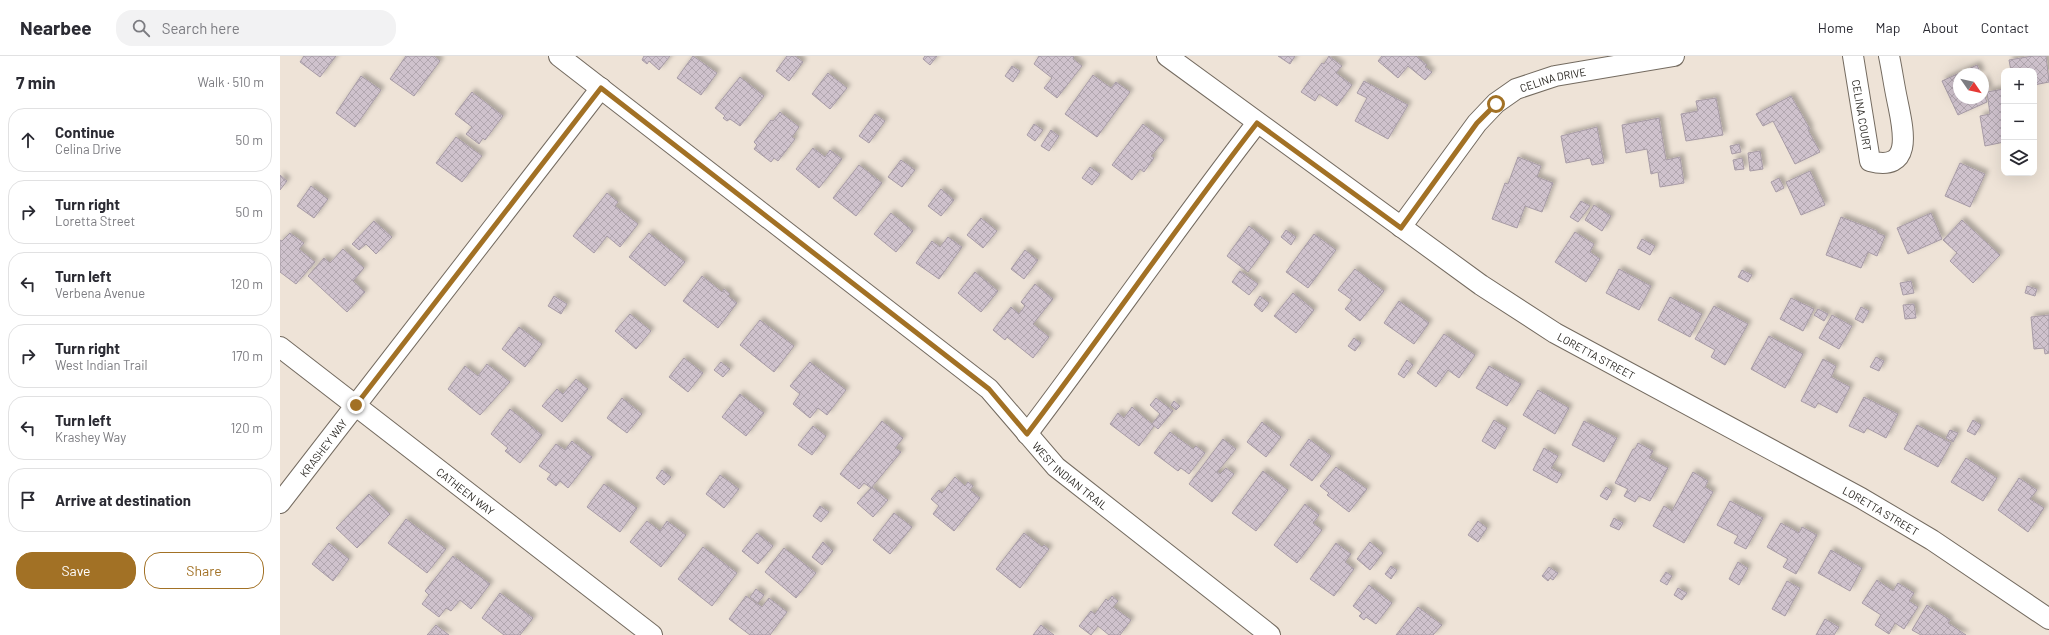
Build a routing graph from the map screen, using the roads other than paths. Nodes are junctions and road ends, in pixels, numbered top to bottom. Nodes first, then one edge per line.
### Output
1 (559, 56) edge
2 (1167, 56) edge
3 (1674, 56) edge
4 (1854, 56) edge
5 (1890, 56) edge
6 (601, 88) junction
7 (1257, 123) junction
8 (1401, 228) junction
9 (280, 347) edge
10 (356, 405) junction
11 (1027, 434) junction
12 (280, 503) edge
13 (2049, 619) edge
14 (652, 635) edge
15 (1270, 635) edge

1 - 6 street, WEST INDIAN TRAIL
2 - 7 street, LORETTA STREET
3 - 8 street, CELINA DRIVE
4 - 5 street, CELINA COURT
6 - 10 street, KRASHEY WAY
6 - 11 street, WEST INDIAN TRAIL
7 - 8 street, LORETTA STREET
7 - 11 street
8 - 13 street, LORETTA STREET
9 - 10 street, CATHEEN WAY
10 - 12 street, KRASHEY WAY
10 - 14 street, CATHEEN WAY
11 - 15 street, WEST INDIAN TRAIL

